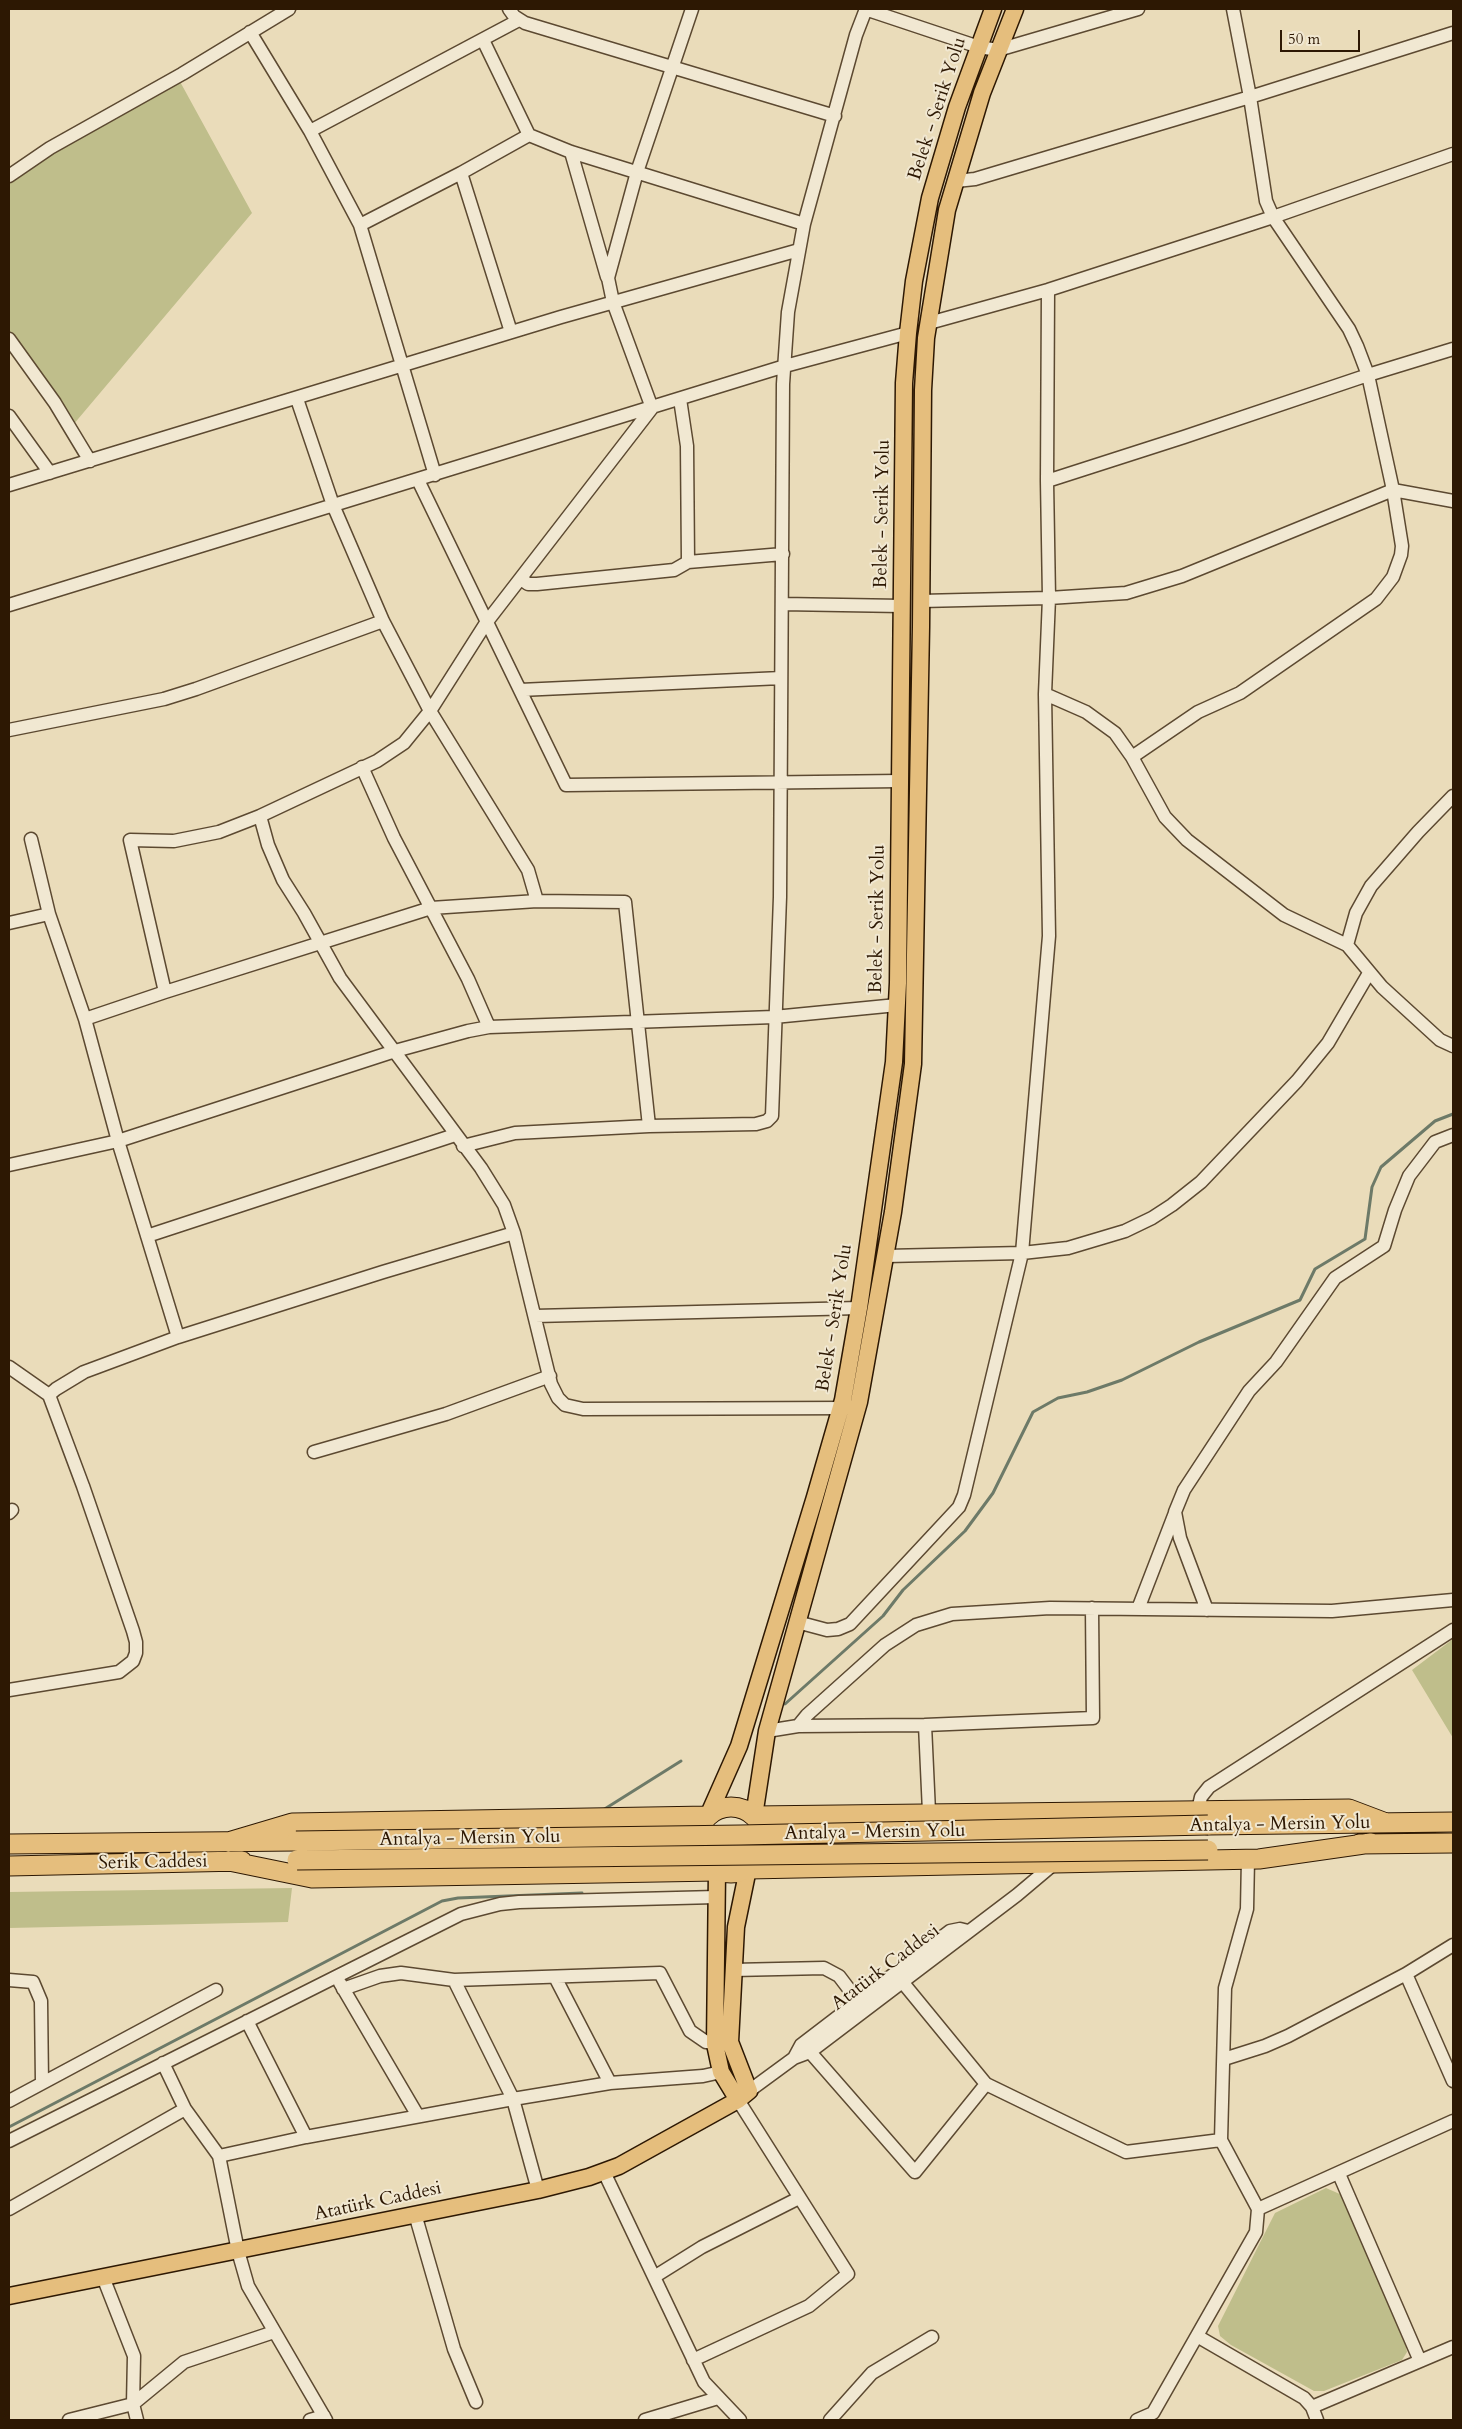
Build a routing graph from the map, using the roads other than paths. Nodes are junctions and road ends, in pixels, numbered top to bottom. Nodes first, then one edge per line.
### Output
1 (289, 9) edge
2 (508, 9) edge
3 (692, 9) edge
4 (865, 9) edge
5 (993, 9) edge
6 (1015, 9) edge
7 (1138, 9) edge
8 (1233, 9) edge
9 (519, 20) junction
10 (250, 32) junction
11 (1453, 33) edge
12 (483, 40) junction
13 (979, 47) junction
14 (998, 50) junction
15 (674, 68) junction
16 (1250, 98) junction
17 (835, 116) junction
18 (310, 131) junction
19 (529, 135) junction
20 (571, 152) junction
21 (1453, 154) edge
22 (637, 172) junction
23 (461, 173) junction
24 (9, 176) edge
25 (956, 180) junction
26 (1273, 216) junction
27 (804, 224) junction
28 (360, 225) junction
29 (799, 250) junction
30 (608, 278) junction
31 (1048, 290) junction
32 (613, 302) junction
33 (929, 323) junction
34 (511, 332) junction
35 (908, 333) junction
36 (9, 339) edge
37 (1453, 349) edge
38 (402, 366) junction
39 (785, 366) junction
40 (1368, 375) junction
41 (297, 399) junction
42 (680, 399) junction
43 (652, 408) junction
44 (9, 416) edge
45 (90, 461) junction
46 (50, 473) junction
47 (435, 474) junction
48 (418, 480) junction
49 (1047, 481) junction
50 (9, 485) edge
51 (1393, 490) junction
52 (1453, 501) edge
53 (333, 505) junction
54 (783, 554) junction
55 (688, 562) junction
56 (521, 579) junction
57 (1049, 598) junction
58 (921, 601) junction
59 (782, 604) junction
60 (9, 606) edge
61 (902, 606) junction
62 (383, 621) junction
63 (486, 623) junction
64 (780, 678) junction
65 (520, 690) junction
66 (1045, 694) junction
67 (430, 710) junction
68 (9, 730) edge
69 (1132, 757) junction
70 (362, 767) junction
71 (900, 781) junction
72 (780, 783) junction
73 (1453, 796) edge
74 (260, 816) junction
75 (31, 839) dead end
76 (537, 901) junction
77 (431, 908) junction
78 (49, 914) junction
79 (9, 924) edge
80 (320, 942) junction
81 (1347, 946) junction
82 (1369, 974) junction
83 (164, 992) junction
84 (897, 1005) junction
85 (774, 1016) junction
86 (86, 1020) junction
87 (638, 1021) junction
88 (489, 1028) junction
89 (1453, 1046) edge
90 (395, 1051) junction
91 (649, 1126) junction
92 (1453, 1135) edge
93 (459, 1140) junction
94 (118, 1141) junction
95 (9, 1165) edge
96 (514, 1233) junction
97 (147, 1236) junction
98 (1022, 1253) junction
99 (886, 1256) junction
100 (859, 1308) junction
101 (535, 1316) junction
102 (178, 1337) junction
103 (9, 1367) edge
104 (550, 1376) junction
105 (49, 1395) junction
106 (840, 1408) junction
107 (857, 1408) junction
108 (314, 1452) dead end
109 (1175, 1512) junction
110 (1453, 1600) edge
111 (1092, 1608) junction
112 (1138, 1609) junction
113 (1207, 1610) junction
114 (797, 1622) junction
115 (1453, 1630) edge
116 (9, 1690) edge
117 (925, 1725) junction
118 (798, 1726) junction
119 (767, 1731) junction
120 (929, 1812) junction
121 (708, 1816) junction
122 (754, 1816) junction
123 (1203, 1818) junction
124 (1453, 1822) edge
125 (228, 1842) junction
126 (1370, 1843) junction
127 (1453, 1843) edge
128 (9, 1844) edge
129 (297, 1850) junction
130 (1248, 1859) junction
131 (229, 1861) junction
132 (1054, 1863) junction
133 (9, 1866) edge
134 (748, 1870) junction
135 (717, 1871) junction
136 (716, 1897) junction
137 (1453, 1944) edge
138 (733, 1970) junction
139 (1406, 1974) junction
140 (336, 1977) junction
141 (555, 1977) junction
142 (899, 1977) junction
143 (9, 1980) edge
144 (454, 1980) junction
145 (343, 1989) junction
146 (216, 1990) dead end
147 (858, 2001) junction
148 (247, 2021) junction
149 (723, 2043) junction
150 (810, 2052) junction
151 (794, 2058) junction
152 (1224, 2059) junction
153 (163, 2063) junction
154 (721, 2072) junction
155 (1453, 2081) edge
156 (42, 2083) junction
157 (610, 2083) junction
158 (986, 2084) junction
159 (743, 2095) junction
160 (513, 2099) junction
161 (9, 2101) edge
162 (185, 2109) junction
163 (418, 2116) junction
164 (1453, 2121) edge
165 (306, 2137) junction
166 (1221, 2140) junction
167 (9, 2141) edge
168 (219, 2156) junction
169 (604, 2172) junction
170 (1339, 2174) junction
171 (538, 2190) junction
172 (799, 2198) junction
173 (9, 2209) edge
174 (1258, 2209) junction
175 (415, 2214) junction
176 (238, 2251) junction
177 (654, 2276) junction
178 (103, 2277) junction
179 (9, 2296) edge
180 (274, 2332) junction
181 (1197, 2336) junction
182 (932, 2337) dead end
183 (1453, 2348) edge
184 (693, 2360) junction
185 (1420, 2361) junction
186 (718, 2398) junction
187 (476, 2402) dead end
188 (133, 2404) junction
189 (1312, 2407) junction
190 (1155, 2416) edge
191 (325, 2418) edge
192 (69, 2420) edge
193 (137, 2420) edge
194 (310, 2420) edge
195 (645, 2420) edge
196 (740, 2420) edge
197 (830, 2420) edge
198 (1137, 2420) edge
199 (1317, 2420) edge

1 - 10 street
2 - 9 street
3 - 15 street
4 - 13 street
4 - 17 street
5 - 13 main road, Belek - Serik Yolu
6 - 14 main road, Belek - Serik Yolu
7 - 14 street
8 - 16 street
9 - 12 street
9 - 15 street
10 - 18 street
10 - 24 street
11 - 16 street
12 - 18 street
12 - 19 street
13 - 14 street
13 - 35 main road, Belek - Serik Yolu
14 - 25 main road, Belek - Serik Yolu
15 - 17 street
15 - 22 street
16 - 25 street
16 - 26 street
17 - 27 street
18 - 28 street
19 - 20 street
19 - 23 street
20 - 22 street
20 - 30 street
21 - 26 street
22 - 27 street
22 - 30 street
23 - 28 street
23 - 34 street
25 - 33 main road, Belek - Serik Yolu
26 - 31 street
26 - 40 street
27 - 29 street
28 - 38 street
29 - 32 street
29 - 39 street
30 - 32 street
31 - 33 street
31 - 49 street
32 - 34 street
32 - 43 street
33 - 58 main road, Belek - Serik Yolu
34 - 38 street
35 - 39 street
35 - 61 main road, Belek - Serik Yolu
36 - 45 street
37 - 40 street
38 - 41 street
38 - 47 street
39 - 42 street
39 - 54 street
40 - 49 street
40 - 51 street
41 - 45 street
41 - 53 street
42 - 43 street
42 - 55 street
43 - 47 street
43 - 56 street
44 - 46 street
45 - 46 street
46 - 50 street
47 - 48 street
48 - 53 street
48 - 63 street
49 - 57 street
51 - 52 street
51 - 57 street
51 - 69 street
53 - 60 street
53 - 62 street
54 - 55 street
54 - 59 street
55 - 56 street
56 - 63 street
57 - 58 street
57 - 66 street
58 - 99 main road, Belek - Serik Yolu
59 - 61 street
59 - 64 street
61 - 71 main road, Belek - Serik Yolu
62 - 67 street
62 - 68 street
63 - 65 street
63 - 67 street
64 - 65 street
64 - 72 street
65 - 72 street
66 - 69 street
66 - 98 street
67 - 70 street
67 - 76 street
69 - 81 street
70 - 74 street
70 - 77 street
71 - 72 street
71 - 84 main road, Belek - Serik Yolu
72 - 85 street
73 - 81 street
74 - 80 street
74 - 83 street
75 - 78 street
76 - 77 street
76 - 87 street
77 - 80 street
77 - 88 street
78 - 79 street
78 - 86 street
80 - 83 street
80 - 90 street
81 - 82 street
82 - 89 street
82 - 98 street
83 - 86 street
84 - 85 street
84 - 100 main road, Belek - Serik Yolu
85 - 87 street
85 - 91 street
86 - 94 street
87 - 88 street
87 - 91 street
88 - 90 street
90 - 93 street
90 - 94 street
91 - 93 street
92 - 109 street
93 - 96 street
93 - 97 street
94 - 95 street
94 - 97 street
96 - 101 street
96 - 102 street
97 - 102 street
98 - 99 street
98 - 114 street
99 - 107 main road, Belek - Serik Yolu
100 - 101 street
100 - 106 main road, Belek - Serik Yolu
101 - 104 street
102 - 105 street
103 - 105 street
104 - 106 street
104 - 108 street
105 - 116 street
106 - 107 street
106 - 121 main road, Belek - Serik Yolu
107 - 114 main road, Belek - Serik Yolu
109 - 112 street
109 - 113 street
110 - 113 street
111 - 112 street
111 - 117 street
111 - 118 street
112 - 113 street
114 - 119 main road, Belek - Serik Yolu
115 - 123 street
117 - 118 street
117 - 120 street
118 - 119 street
119 - 122 main road, Belek - Serik Yolu
120 - 122 highway
120 - 123 highway
121 - 122 highway
121 - 125 highway
121 - 135 highway
122 - 134 highway
123 - 124 highway, Antalya - Mersin Yolu
123 - 129 highway, Antalya - Mersin Yolu, bridge
125 - 128 highway, Serik Caddesi
125 - 129 highway, Serik Caddesi
126 - 127 highway, Antalya - Mersin Yolu
126 - 129 highway, Antalya - Mersin Yolu, bridge
126 - 130 highway
129 - 131 highway, Serik Caddesi
130 - 132 highway
130 - 152 street
131 - 133 highway, Serik Caddesi
131 - 135 highway
132 - 134 highway
132 - 142 street, Atatürk Caddesi
134 - 135 highway
134 - 138 main road
135 - 136 main road
136 - 140 street
136 - 149 main road
137 - 139 street
138 - 147 street
138 - 149 main road
139 - 152 street
139 - 155 street
140 - 145 street
140 - 148 street
141 - 144 street
141 - 149 street
141 - 157 street
142 - 147 street
142 - 150 street, Atatürk Caddesi
142 - 158 street
143 - 156 street
144 - 145 street
144 - 160 street
145 - 163 street
146 - 156 street
147 - 151 street
148 - 153 street
148 - 165 street
149 - 154 main road
149 - 159 main road
150 - 151 street, Atatürk Caddesi
150 - 158 street
151 - 159 street, Atatürk Caddesi
152 - 166 street
153 - 162 street
153 - 167 street
154 - 157 street
154 - 159 main road
156 - 161 street
157 - 160 street
158 - 166 street
159 - 169 main road, Atatürk Caddesi
159 - 172 street
160 - 163 street
160 - 171 street
162 - 168 street
162 - 173 street
163 - 165 street
164 - 170 street
165 - 168 street
166 - 174 street
168 - 176 street
169 - 171 main road, Atatürk Caddesi
169 - 177 street
170 - 174 street
170 - 185 street
171 - 175 main road, Atatürk Caddesi
172 - 177 street
172 - 184 street
174 - 181 street
175 - 176 main road, Atatürk Caddesi
175 - 187 street
176 - 178 main road, Atatürk Caddesi
176 - 180 street
177 - 184 street
178 - 179 main road, Atatürk Caddesi
178 - 188 street
180 - 188 street
180 - 191 street
181 - 189 street
181 - 190 street
182 - 197 street
183 - 185 street
184 - 186 street
185 - 189 street
186 - 195 street
186 - 196 street
188 - 192 street
188 - 193 street
189 - 199 street
190 - 198 street
191 - 194 street

